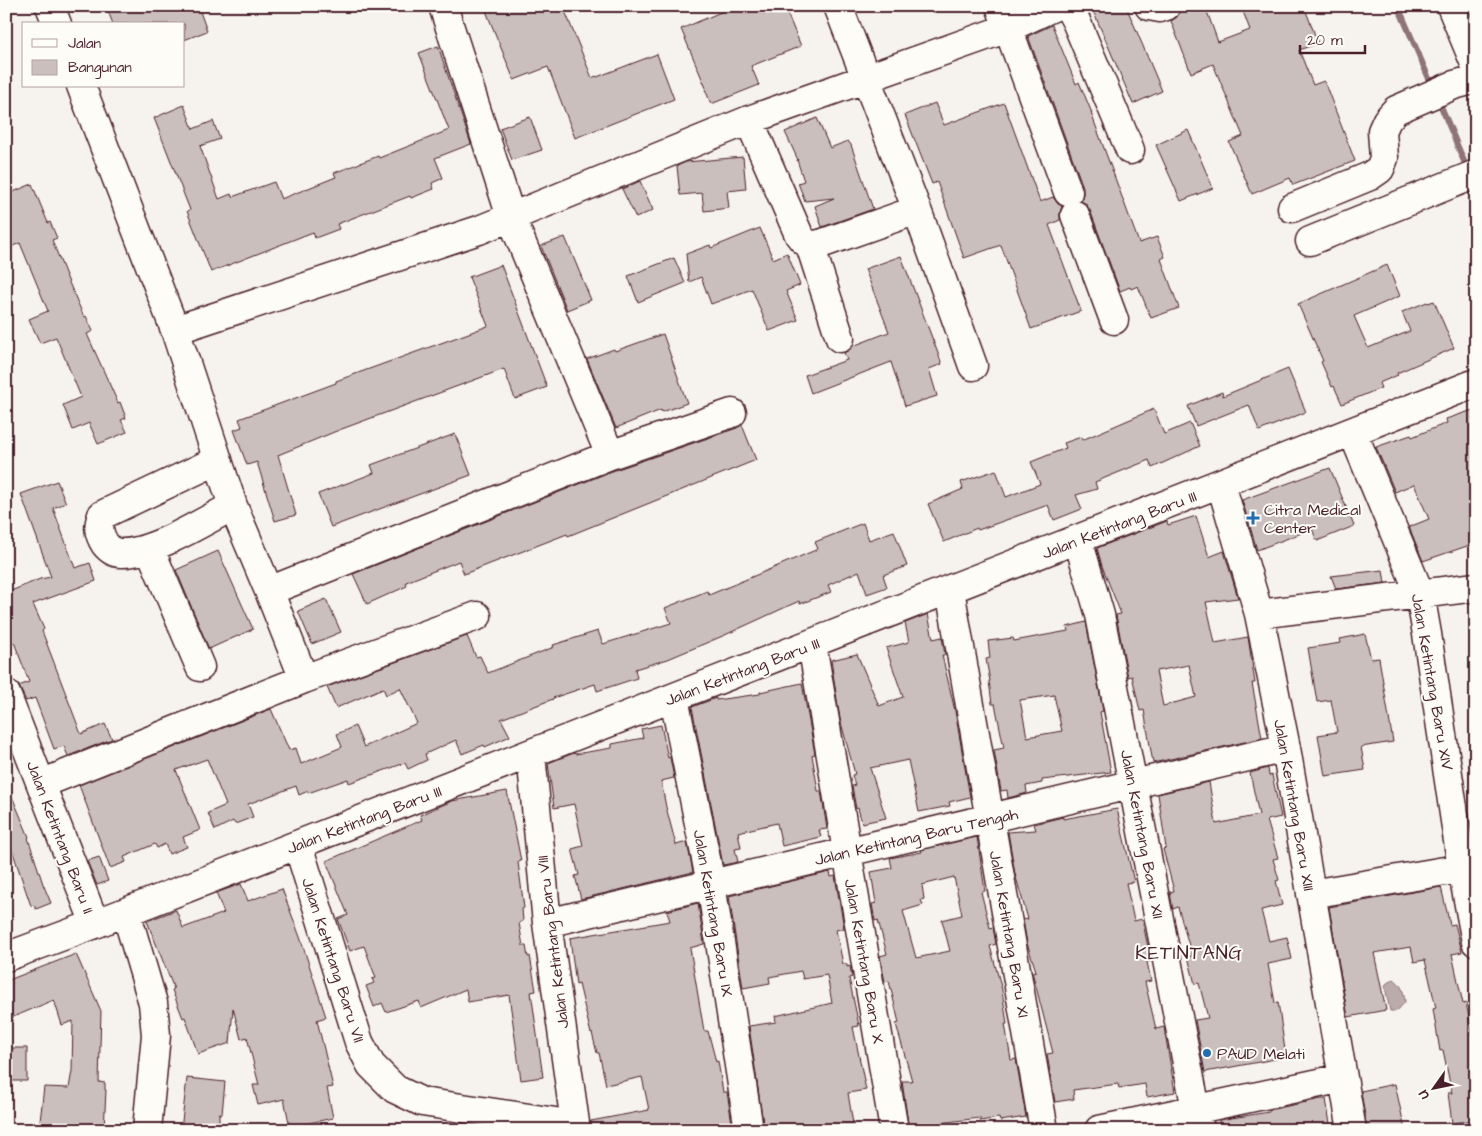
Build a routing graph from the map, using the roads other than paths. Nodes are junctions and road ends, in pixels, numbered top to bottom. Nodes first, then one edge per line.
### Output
1 (50, 6) edge
2 (443, 6) edge
3 (838, 6) edge
4 (1055, 6) edge
5 (1065, 6) edge
6 (1149, 6) edge
7 (1166, 6) edge
8 (1451, 6) edge
9 (1004, 17) edge
10 (56, 22) edge
11 (1476, 66) edge
12 (867, 77) junction
13 (1465, 82) edge
14 (82, 88) edge
15 (749, 120) junction
16 (1130, 150) dead end
17 (1468, 177) edge
18 (1292, 208) dead end
19 (917, 210) junction
20 (511, 217) junction
21 (1310, 241) dead end
22 (810, 245) junction
23 (1114, 320) dead end
24 (175, 330) junction
25 (840, 338) dead end
26 (973, 366) dead end
27 (1476, 383) edge
28 (732, 413) dead end
29 (1353, 433) junction
30 (610, 455) junction
31 (218, 460) junction
32 (1221, 484) junction
33 (233, 506) junction
34 (1078, 540) junction
35 (150, 549) junction
36 (1476, 587) edge
37 (950, 590) junction
38 (270, 591) junction
39 (1420, 594) junction
40 (1259, 614) junction
41 (477, 616) dead end
42 (812, 644) junction
43 (200, 667) dead end
44 (304, 679) junction
45 (6, 694) edge
46 (674, 698) junction
47 (1286, 748) junction
48 (531, 754) junction
49 (41, 784) junction
50 (1133, 785) junction
51 (990, 818) junction
52 (298, 845) junction
53 (847, 852) junction
54 (1462, 868) junction
55 (711, 884) junction
56 (1311, 894) junction
57 (126, 912) junction
58 (547, 923) junction
59 (95, 924) junction
60 (1476, 942) edge
61 (6, 957) edge
62 (1343, 1078) junction
63 (1198, 1119) edge
64 (576, 1127) edge
65 (147, 1130) edge
66 (749, 1130) edge
67 (894, 1130) edge
68 (1044, 1130) edge
69 (1099, 1130) edge
70 (1352, 1130) edge

1 - 10 street
2 - 20 street
3 - 12 street
4 - 9 street
5 - 16 street
6 - 7 street
8 - 11 street
9 - 12 street
9 - 23 street
12 - 15 street
12 - 19 street
13 - 18 street
14 - 24 street
15 - 20 street
15 - 22 street
17 - 21 street
19 - 22 street
19 - 26 street
20 - 24 street
20 - 30 street
22 - 25 street
24 - 31 street
27 - 29 street, Jalan Ketintang Baru III
28 - 30 street
29 - 32 street, Jalan Ketintang Baru III
29 - 39 street, Jalan Ketintang Baru XIV
30 - 38 street
31 - 33 street
31 - 35 street
32 - 34 street, Jalan Ketintang Baru III
32 - 40 street, Jalan Ketintang Baru XIII
33 - 35 street
33 - 38 street
34 - 37 street, Jalan Ketintang Baru III
34 - 50 street, Jalan Ketintang Baru XII
35 - 43 street
36 - 39 street
37 - 42 street, Jalan Ketintang Baru III
37 - 51 street, Jalan Ketintang Baru XI
38 - 44 street
39 - 40 street
39 - 54 street, Jalan Ketintang Baru XIV
40 - 47 street, Jalan Ketintang Baru XIII
41 - 44 street
42 - 46 street, Jalan Ketintang Baru III
42 - 53 street, Jalan Ketintang Baru X
44 - 49 street
45 - 49 street, Jalan Ketintang Baru II
46 - 48 street, Jalan Ketintang Baru III
46 - 55 street, Jalan Ketintang Baru IX
47 - 50 street, Jalan Ketintang Baru Tengah
47 - 56 street, Jalan Ketintang Baru XIII
48 - 52 street, Jalan Ketintang Baru III
48 - 58 street, Jalan Ketintang Baru VIII
49 - 59 street, Jalan Ketintang Baru II
50 - 51 street, Jalan Ketintang Baru Tengah
50 - 63 street, Jalan Ketintang Baru XII
51 - 53 street, Jalan Ketintang Baru Tengah
51 - 68 street, Jalan Ketintang Baru XI
52 - 57 street, Jalan Ketintang Baru III
52 - 64 street, Jalan Ketintang Baru VII
53 - 55 street, Jalan Ketintang Baru Tengah
53 - 67 street, Jalan Ketintang Baru X
54 - 56 street
54 - 60 street, Jalan Ketintang Baru XIV
55 - 58 street, Jalan Ketintang Baru Tengah
55 - 66 street, Jalan Ketintang Baru IX
56 - 62 street, Jalan Ketintang Baru XIII
57 - 59 street, Jalan Ketintang Baru III
57 - 65 street
58 - 64 street, Jalan Ketintang Baru VIII
59 - 61 street, Jalan Ketintang Baru III
62 - 63 street
62 - 70 street, Jalan Ketintang Baru XIII
63 - 69 street

